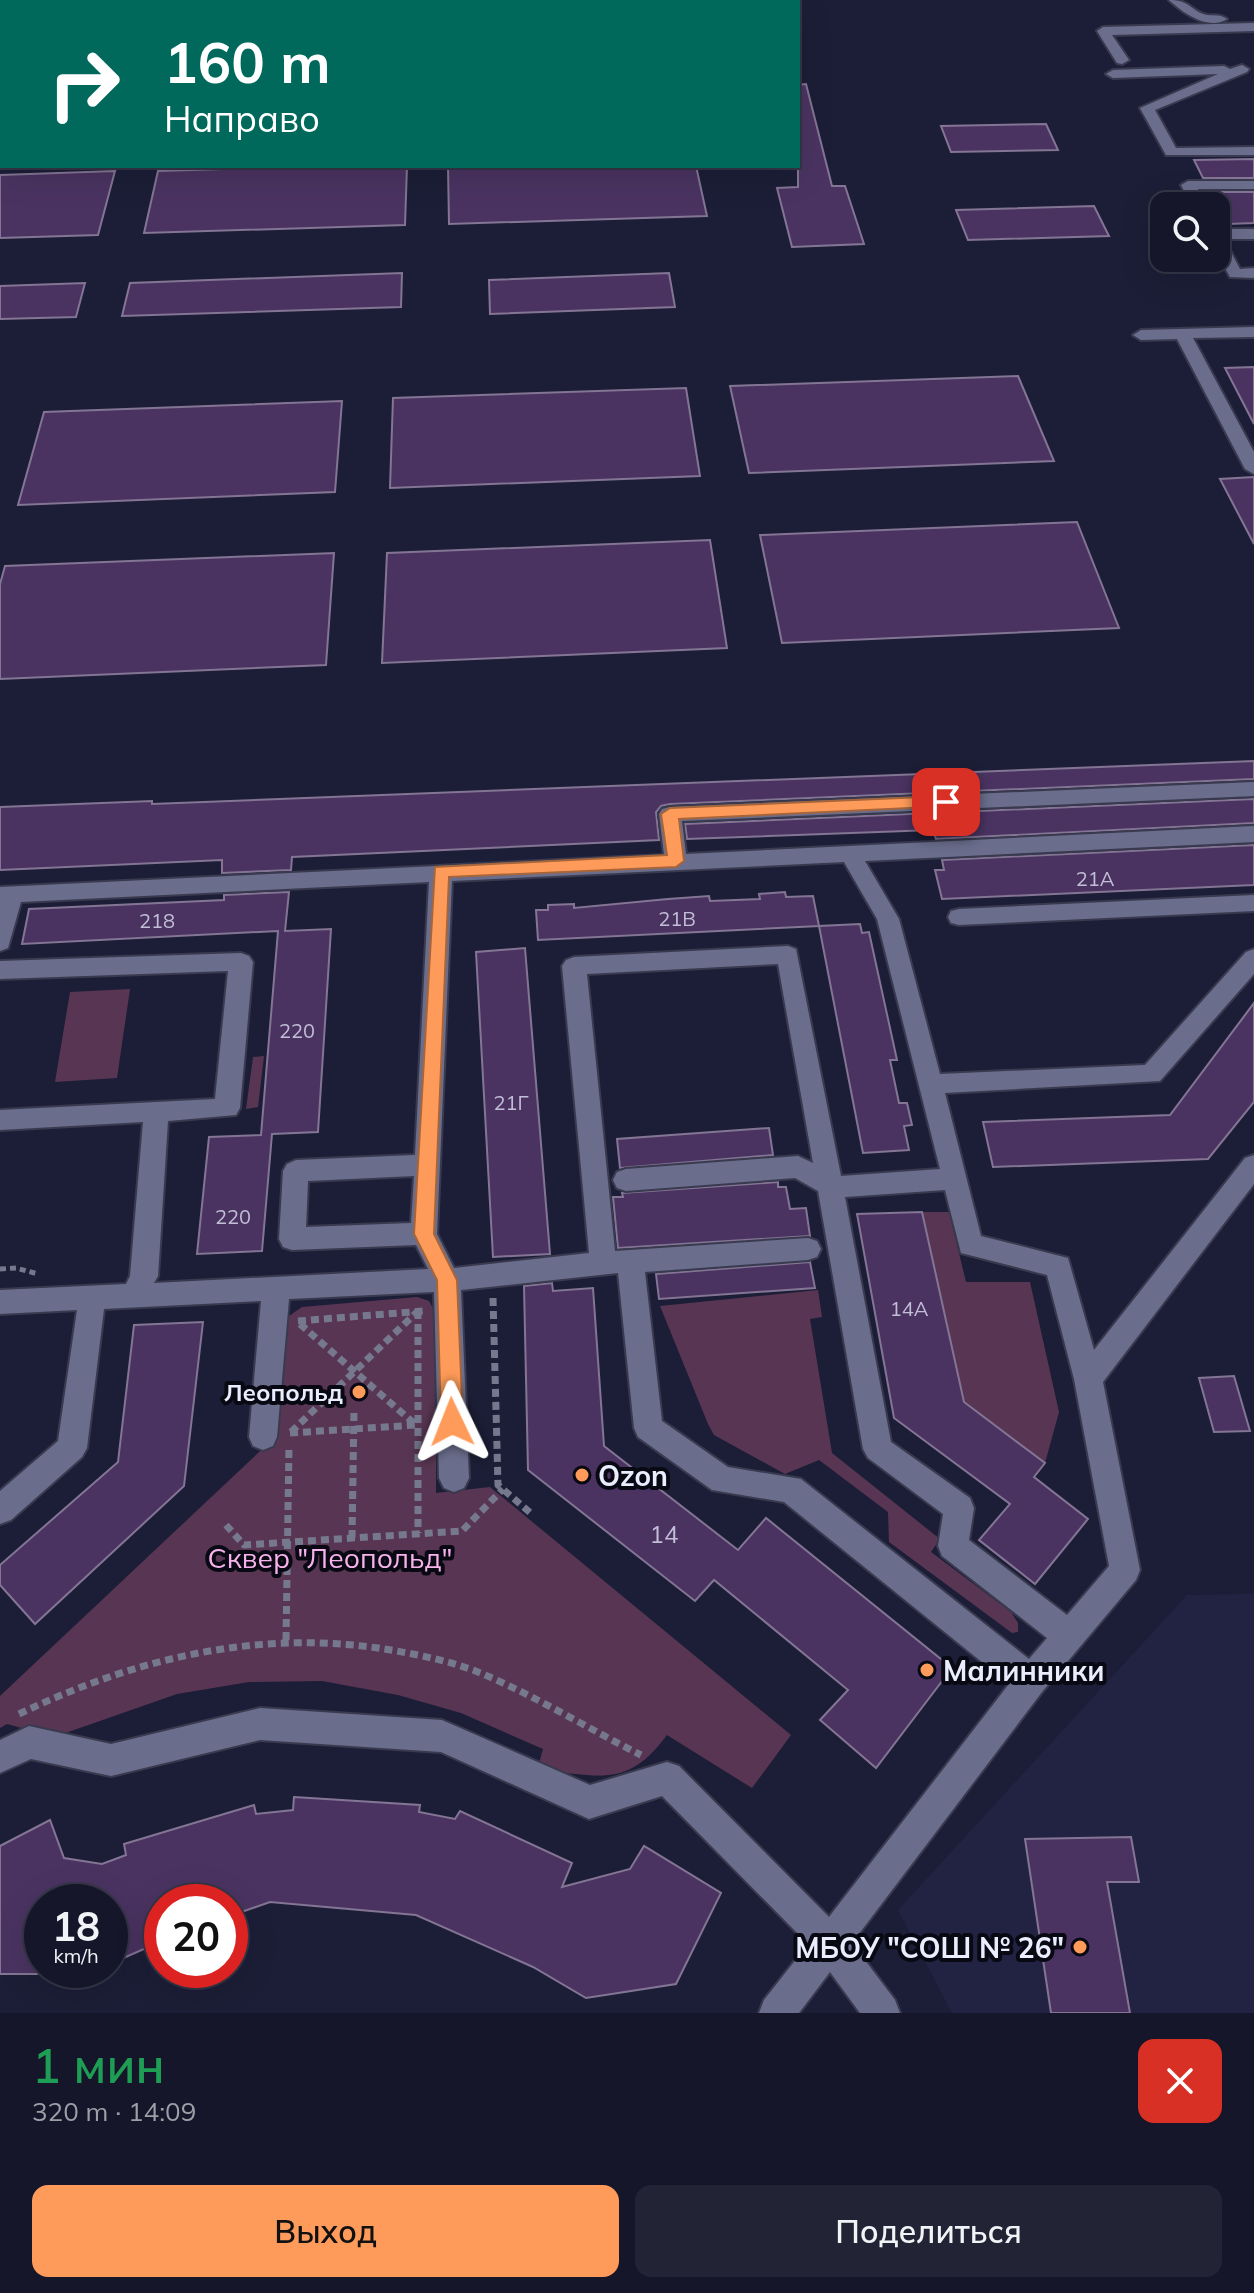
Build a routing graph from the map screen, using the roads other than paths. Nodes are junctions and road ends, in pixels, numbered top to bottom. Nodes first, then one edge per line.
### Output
1 (1175, 0) edge
2 (1224, 7) dead end
3 (1251, 24) edge
4 (1122, 60) dead end
5 (1248, 68) edge
6 (1113, 74) dead end
7 (1254, 151) edge
8 (1254, 185) edge
9 (1192, 192) edge
10 (1254, 234) edge
11 (1230, 235) edge
12 (1230, 264) edge
13 (1254, 273) edge
14 (1254, 332) edge
15 (1183, 334) junction
16 (1141, 335) dead end
17 (1254, 469) edge
18 (1254, 789) edge
19 (1254, 834) edge
20 (849, 852) junction
21 (676, 861) junction
22 (441, 872) junction
23 (6, 894) edge
24 (1254, 903) edge
25 (959, 917) dead end
26 (0, 942) edge
27 (1254, 958) edge
28 (0, 970) edge
29 (930, 1084) junction
30 (156, 1112) junction
31 (0, 1120) edge
32 (428, 1165) junction
33 (1254, 1165) edge
34 (955, 1179) junction
35 (626, 1180) dead end
36 (833, 1187) junction
37 (424, 1234) junction
38 (808, 1249) dead end
39 (617, 1262) junction
40 (447, 1280) junction
41 (276, 1286) junction
42 (134, 1296) junction
43 (92, 1298) junction
44 (0, 1302) edge
45 (1088, 1379) junction
46 (276, 1435) road end
47 (454, 1478) dead end
48 (0, 1510) edge
49 (1069, 1636) junction
50 (1031, 1681) junction
51 (0, 1757) edge
52 (830, 1942) junction
53 (777, 2013) edge
54 (882, 2013) edge

1 - 3 street
2 - 3 street
3 - 4 street
5 - 6 street
5 - 7 street
8 - 9 street
10 - 11 street
12 - 13 street
14 - 15 street
15 - 16 street
15 - 17 street
18 - 21 street
19 - 20 street
20 - 21 street
20 - 29 street
21 - 22 street
22 - 23 street
22 - 32 street
23 - 26 street
24 - 25 street
27 - 29 street
28 - 30 street
29 - 34 street
30 - 31 street
30 - 42 street
32 - 37 street
32 - 37 street
33 - 45 street
34 - 36 street
34 - 45 street
35 - 36 street
36 - 39 street
36 - 49 street
37 - 40 street
38 - 39 street
39 - 40 street
39 - 50 street
40 - 41 street
40 - 47 street
41 - 42 street
41 - 46 street
42 - 43 street
43 - 44 street
43 - 48 street
45 - 49 street
49 - 50 street
50 - 52 street
51 - 52 street
52 - 53 street
52 - 54 street

